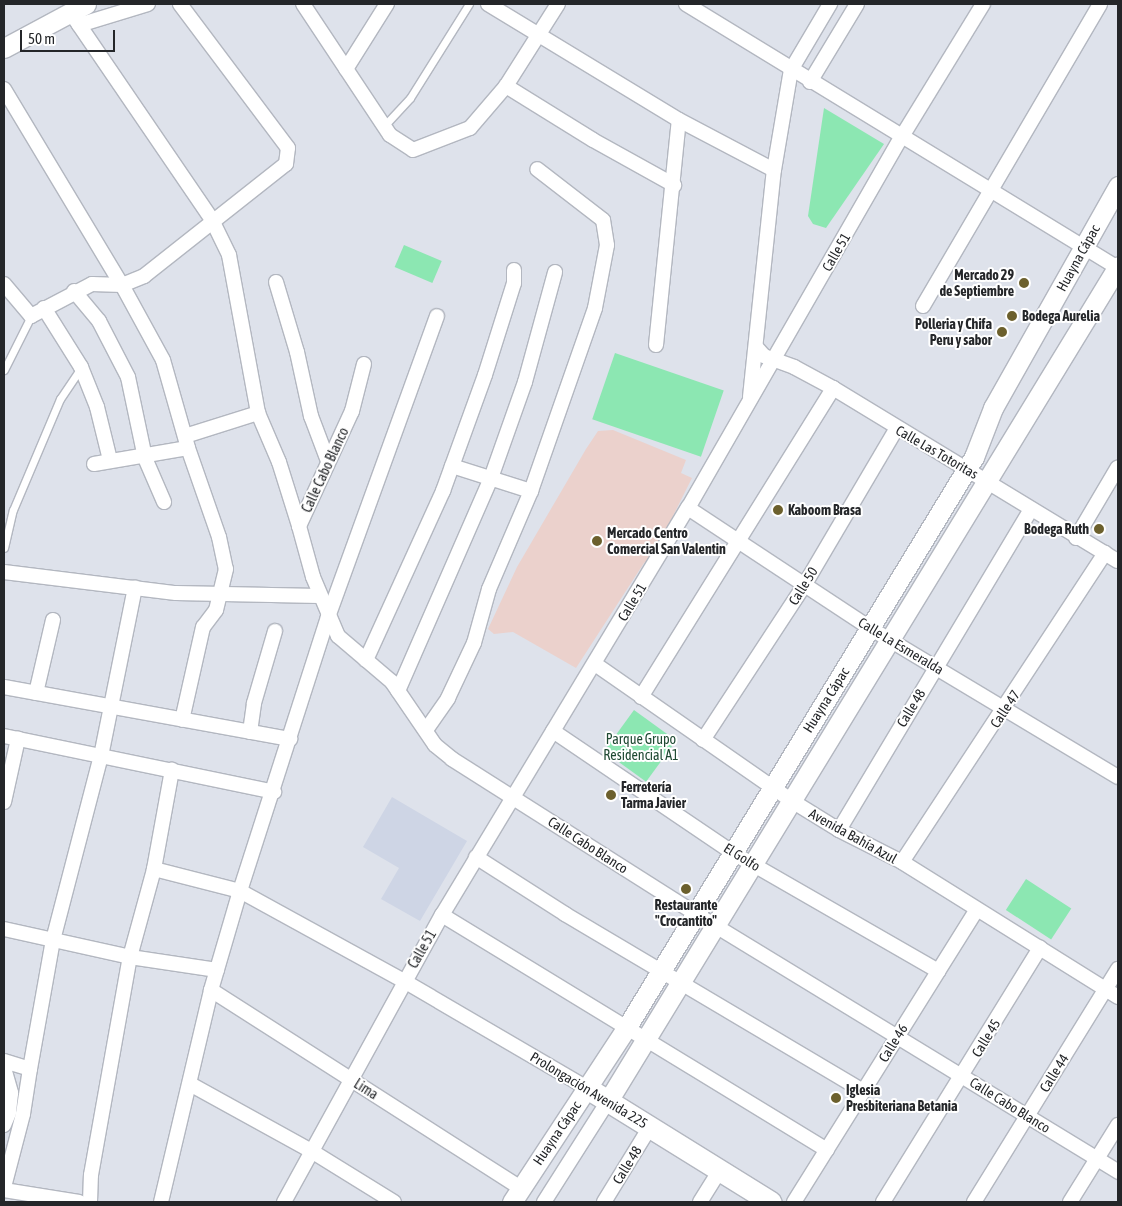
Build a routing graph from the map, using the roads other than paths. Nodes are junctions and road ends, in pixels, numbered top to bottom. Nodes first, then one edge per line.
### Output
1 (148, 4) edge
2 (180, 4) edge
3 (303, 4) edge
4 (386, 4) edge
5 (469, 4) edge
6 (488, 4) edge
7 (558, 4) edge
8 (830, 4) edge
9 (857, 4) edge
10 (983, 4) edge
11 (1100, 4) edge
12 (690, 5) edge
13 (79, 14) edge
14 (540, 36) junction
15 (4, 48) edge
16 (346, 69) junction
17 (791, 70) junction
18 (810, 82) junction
19 (506, 86) junction
20 (4, 89) edge
21 (679, 120) junction
22 (384, 126) junction
23 (901, 138) junction
24 (536, 169) dead end
25 (774, 170) junction
26 (674, 185) junction
27 (1118, 186) edge
28 (991, 189) junction
29 (212, 220) junction
30 (1084, 248) junction
31 (1118, 267) edge
32 (514, 270) dead end
33 (556, 272) dead end
34 (276, 282) dead end
35 (4, 284) edge
36 (122, 284) junction
37 (74, 291) junction
38 (923, 306) dead end
39 (44, 308) junction
40 (31, 316) junction
41 (437, 316) dead end
42 (656, 345) dead end
43 (756, 347) junction
44 (774, 361) junction
45 (364, 364) dead end
46 (81, 367) junction
47 (4, 370) edge
48 (833, 388) junction
49 (750, 403) junction
50 (258, 413) junction
51 (897, 428) junction
52 (186, 442) junction
53 (145, 458) junction
54 (110, 460) junction
55 (328, 461) junction
56 (94, 464) dead end
57 (452, 466) junction
58 (1118, 467) edge
59 (967, 469) junction
60 (490, 480) junction
61 (988, 481) junction
62 (531, 491) junction
63 (164, 502) dead end
64 (688, 508) junction
65 (1031, 510) junction
66 (298, 526) junction
67 (1076, 538) junction
68 (739, 542) junction
69 (4, 548) edge
70 (1105, 553) junction
71 (1118, 561) edge
72 (4, 572) edge
73 (805, 584) junction
74 (134, 587) junction
75 (220, 594) junction
76 (319, 596) junction
77 (328, 617) junction
78 (53, 620) dead end
79 (870, 628) junction
80 (275, 631) dead end
81 (890, 640) junction
82 (366, 660) junction
83 (595, 664) junction
84 (935, 667) junction
85 (4, 687) edge
86 (398, 691) junction
87 (36, 693) junction
88 (641, 697) junction
89 (111, 707) junction
90 (1006, 708) junction
91 (182, 720) junction
92 (426, 730) junction
93 (553, 731) junction
94 (250, 732) junction
95 (11, 737) edge
96 (290, 739) junction
97 (702, 740) junction
98 (101, 756) junction
99 (172, 770) junction
100 (1118, 778) edge
101 (771, 788) junction
102 (274, 792) junction
103 (512, 797) junction
104 (4, 802) edge
105 (792, 802) junction
106 (839, 830) junction
107 (733, 853) junction
108 (476, 857) junction
109 (902, 862) junction
110 (752, 864) junction
111 (154, 869) junction
112 (240, 891) junction
113 (976, 908) junction
114 (696, 914) junction
115 (442, 915) junction
116 (714, 926) junction
117 (4, 929) edge
118 (52, 940) junction
119 (1040, 948) junction
120 (130, 957) junction
121 (1118, 969) edge
122 (217, 970) junction
123 (938, 971) junction
124 (660, 972) junction
125 (404, 981) junction
126 (680, 983) junction
127 (1106, 989) junction
128 (212, 990) junction
129 (1118, 997) edge
130 (625, 1030) junction
131 (898, 1035) junction
132 (645, 1041) junction
133 (4, 1061) edge
134 (4, 1068) edge
135 (30, 1069) junction
136 (963, 1076) junction
137 (351, 1080) junction
138 (190, 1084) junction
139 (587, 1088) junction
140 (863, 1091) junction
141 (608, 1101) junction
142 (1028, 1116) junction
143 (4, 1125) edge
144 (1118, 1125) edge
145 (650, 1127) junction
146 (827, 1150) junction
147 (313, 1152) junction
148 (1097, 1159) junction
149 (720, 1170) junction
150 (1118, 1172) edge
151 (4, 1189) edge
152 (516, 1195) edge
153 (79, 1202) edge
154 (90, 1202) edge
155 (161, 1202) edge
156 (284, 1202) edge
157 (394, 1202) edge
158 (544, 1202) edge
159 (604, 1202) edge
160 (700, 1202) edge
161 (771, 1202) edge
162 (794, 1202) edge
163 (883, 1202) edge
164 (974, 1202) edge
165 (1070, 1202) edge

1 - 13 street
2 - 29 street
3 - 16 street
4 - 16 street
5 - 22 lane
6 - 14 street
7 - 14 street
8 - 17 street
9 - 18 street
10 - 23 street, Calle 51
11 - 28 street
12 - 17 street
13 - 15 main road
13 - 29 street
14 - 19 street
14 - 21 street
16 - 22 street
17 - 18 street
17 - 25 street
18 - 23 street
19 - 22 street
19 - 26 street
20 - 36 street
21 - 25 street
21 - 26 street
23 - 28 street
23 - 44 street, Calle 51
24 - 62 street
25 - 43 street
26 - 42 street
27 - 30 main road, Huayna Cápac
28 - 30 street
28 - 38 street
29 - 36 street
29 - 50 street
30 - 31 street
30 - 59 main road, Huayna Cápac
31 - 61 main road, Huayna Cápac
32 - 57 street
33 - 60 street
34 - 55 street
35 - 40 street
36 - 37 street
36 - 52 street
37 - 39 street
37 - 53 street
39 - 40 street
39 - 46 street
40 - 47 lane
41 - 77 street
43 - 44 street, Calle Las Totoritas
43 - 49 street
44 - 48 street, Calle Las Totoritas
44 - 49 street, Calle 51
45 - 55 street, Calle Cabo Blanco
46 - 54 street
46 - 69 lane
48 - 51 street, Calle Las Totoritas
48 - 68 street
49 - 64 street, Calle 51
50 - 52 street
50 - 66 street
51 - 59 street, Calle Las Totoritas
51 - 73 street, Calle 50
52 - 53 street
52 - 75 street
53 - 54 street
53 - 63 street
54 - 56 street
55 - 66 street, Calle Cabo Blanco
57 - 60 street
57 - 82 street
58 - 67 street
59 - 61 street, Calle Las Totoritas
59 - 79 main road, Huayna Cápac
60 - 62 street
60 - 86 street
61 - 65 street, Calle Las Totoritas
61 - 81 main road, Huayna Cápac
62 - 92 street
64 - 68 street, Calle La Esmeralda
64 - 83 street, Calle 51
65 - 67 street, Calle Las Totoritas
65 - 84 street, Calle 48
66 - 76 street, Calle Cabo Blanco
67 - 70 street, Calle Las Totoritas
68 - 73 street, Calle La Esmeralda
68 - 88 street
70 - 71 street, Calle Las Totoritas
70 - 90 street, Calle 47
72 - 74 street
73 - 79 street, Calle La Esmeralda
73 - 97 street, Calle 50
74 - 75 street
74 - 89 street
75 - 76 street
75 - 91 street
76 - 77 street, Calle Cabo Blanco
77 - 82 street, Calle Cabo Blanco
77 - 96 street
78 - 87 street
79 - 81 street, Calle La Esmeralda
79 - 101 main road, Huayna Cápac
80 - 94 street
81 - 84 street, Calle La Esmeralda
81 - 105 main road, Huayna Cápac
82 - 86 street, Calle Cabo Blanco
83 - 88 street, Avenida Bahía Azul
83 - 93 street, Calle 51
84 - 90 street, Calle La Esmeralda
84 - 106 street, Calle 48
85 - 87 street
86 - 92 street, Calle Cabo Blanco
87 - 89 street
88 - 97 street, Avenida Bahía Azul
89 - 91 street
89 - 98 street
90 - 100 street, Calle La Esmeralda
90 - 109 street, Calle 47
91 - 94 street
92 - 103 street, Calle Cabo Blanco
93 - 103 street, Calle 51
93 - 107 street, El Golfo
94 - 96 street
95 - 98 street
95 - 104 street
96 - 102 street
97 - 101 street, Avenida Bahía Azul
98 - 99 street
98 - 118 street
99 - 102 street
99 - 111 street
101 - 105 street, Avenida Bahía Azul
101 - 107 main road, Huayna Cápac
102 - 112 street
103 - 108 street, Calle 51
103 - 114 street, Calle Cabo Blanco
105 - 106 street, Avenida Bahía Azul
105 - 110 main road, Huayna Cápac
106 - 109 street, Avenida Bahía Azul
107 - 110 street, El Golfo
107 - 114 main road, Huayna Cápac
108 - 115 street, Calle 51
108 - 124 street
109 - 113 street, Avenida Bahía Azul
110 - 116 main road, Huayna Cápac
110 - 123 street, El Golfo
111 - 112 street, Prolongación Avenida 225
111 - 120 street
112 - 122 street
112 - 125 street, Prolongación Avenida 225
113 - 119 street, Avenida Bahía Azul
113 - 123 street, Calle 46
114 - 116 street, Calle Cabo Blanco
114 - 124 main road, Huayna Cápac
115 - 125 street, Calle 51
115 - 130 street
116 - 126 main road, Huayna Cápac
116 - 131 street, Calle Cabo Blanco
117 - 118 street
118 - 120 street
118 - 135 street
119 - 127 street, Avenida Bahía Azul
119 - 136 street, Calle 45
120 - 122 street
120 - 154 street
121 - 127 street, Calle 44
122 - 128 street
123 - 131 street, Calle 46
124 - 126 street
124 - 130 main road, Huayna Cápac
125 - 137 street, Calle 51
125 - 139 street, Prolongación Avenida 225
126 - 132 main road, Huayna Cápac
126 - 140 street
127 - 129 street, Avenida Bahía Azul
127 - 142 street, Calle 44
128 - 137 street, Lima
128 - 138 street
130 - 132 street
130 - 139 main road, Huayna Cápac
131 - 136 street, Calle Cabo Blanco
131 - 140 street, Calle 46
132 - 141 main road, Huayna Cápac
132 - 146 street
133 - 135 street
134 - 143 street
135 - 151 street
136 - 142 street, Calle Cabo Blanco
136 - 163 street, Calle 45
137 - 147 street, Calle 51
137 - 152 street, Lima
138 - 147 street
138 - 155 street
139 - 141 main road, Prolongación Avenida 225
139 - 152 main road, Huayna Cápac
140 - 146 street, Calle 46
141 - 145 main road, Prolongación Avenida 225
141 - 158 street, Huayna Cápac
142 - 148 street, Calle Cabo Blanco
142 - 164 street, Calle 44
144 - 148 street
145 - 149 main road, Prolongación Avenida 225
145 - 159 street, Calle 48
146 - 162 street, Calle 46
147 - 156 street, Calle 51
147 - 157 street
148 - 150 street, Calle Cabo Blanco
148 - 165 street
149 - 160 street
149 - 161 main road, Prolongación Avenida 225
151 - 153 street

